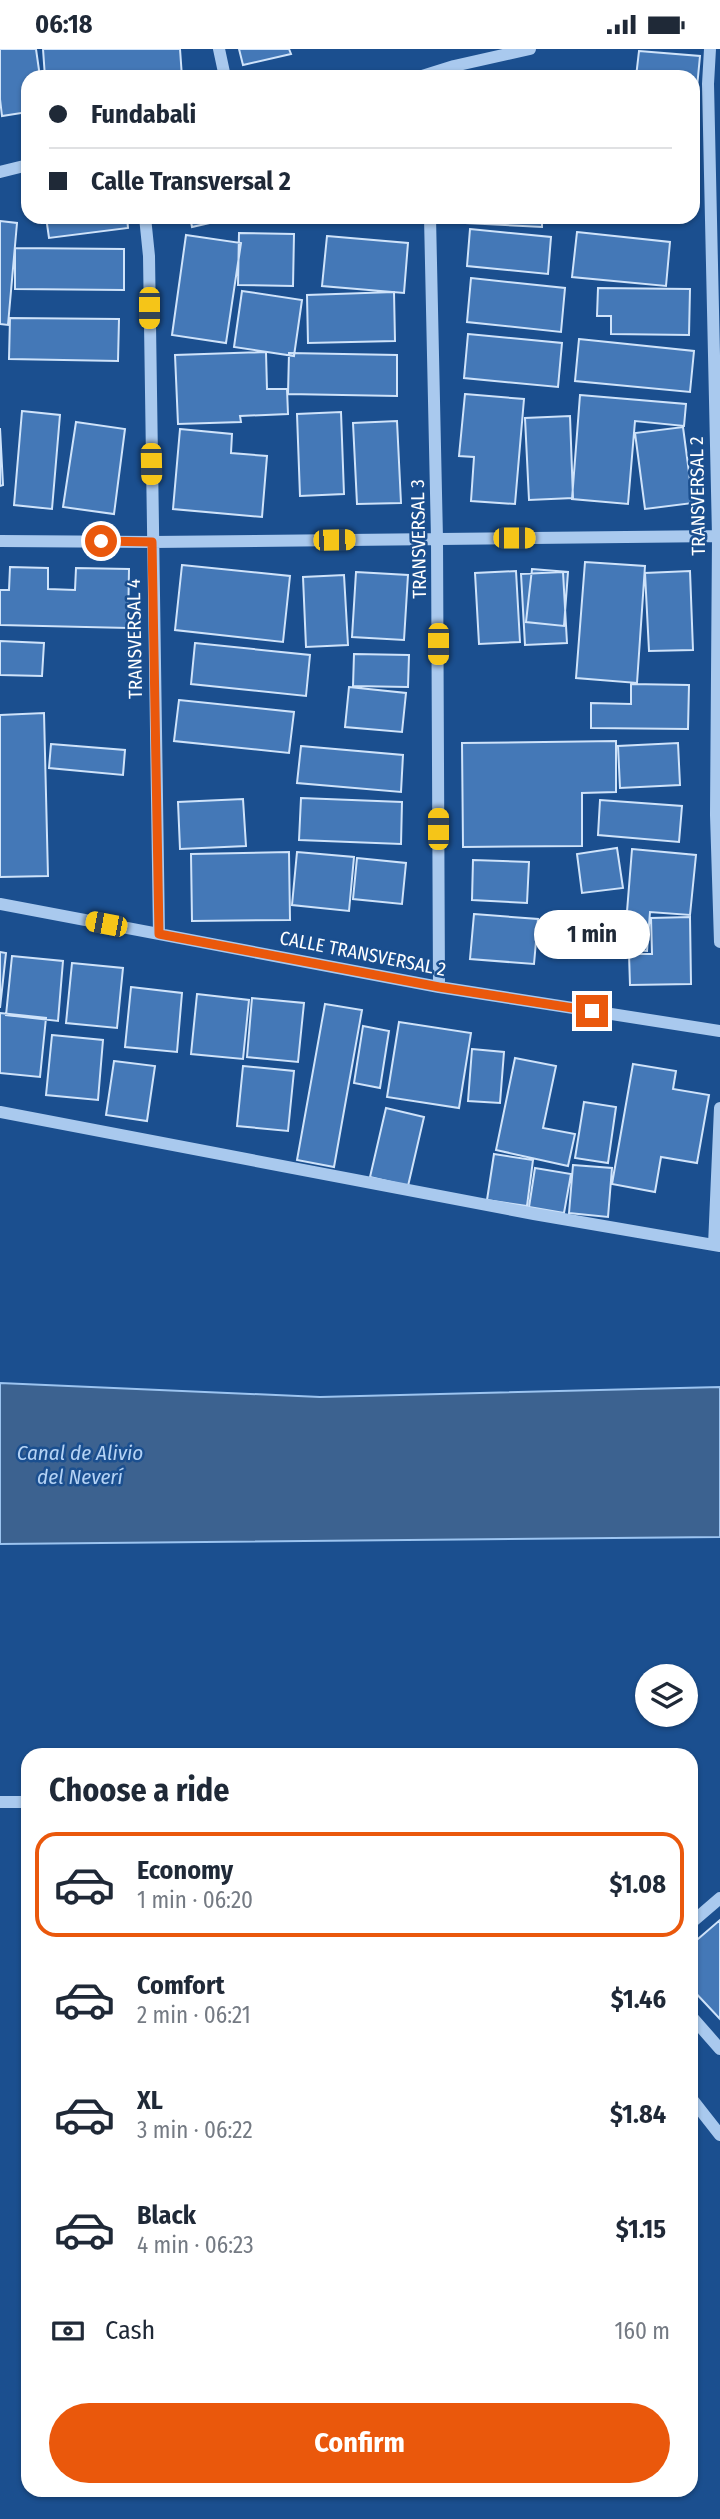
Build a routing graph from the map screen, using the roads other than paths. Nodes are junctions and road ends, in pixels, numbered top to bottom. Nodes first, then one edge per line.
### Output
1 (219, 49) edge
2 (530, 49) edge
3 (710, 49) edge
4 (224, 70) edge
5 (441, 70) edge
6 (21, 168) edge
7 (0, 172) edge
8 (146, 224) edge
9 (430, 224) edge
10 (716, 254) edge
11 (719, 536) edge
12 (438, 539) junction
13 (0, 541) edge
14 (152, 542) junction
15 (718, 815) edge
16 (0, 904) edge
17 (159, 934) junction
18 (720, 942) edge
19 (439, 987) junction
20 (720, 1031) edge
21 (720, 1108) edge
22 (0, 1112) edge
23 (717, 1245) edge
24 (0, 1802) edge
25 (21, 1802) edge
26 (720, 1898) edge
27 (698, 1917) edge
28 (698, 2024) edge
29 (720, 2049) edge
30 (698, 2107) edge
31 (720, 2135) edge

1 - 4 street
2 - 5 street
3 - 10 street, TRANSVERSAL 2
6 - 7 street
8 - 14 street, TRANSVERSAL 4
9 - 12 street, TRANSVERSAL 3
10 - 11 street, TRANSVERSAL 2
11 - 12 street
11 - 15 street, TRANSVERSAL 2
12 - 14 street
12 - 19 street, TRANSVERSAL 3
13 - 14 street
14 - 17 street, TRANSVERSAL 4
15 - 18 street, TRANSVERSAL 2
16 - 17 street, CALLE TRANSVERSAL 2
17 - 19 street, CALLE TRANSVERSAL 2
19 - 20 street, CALLE TRANSVERSAL 2
21 - 23 street
22 - 23 street
24 - 25 street
26 - 27 street
28 - 29 street
30 - 31 street

